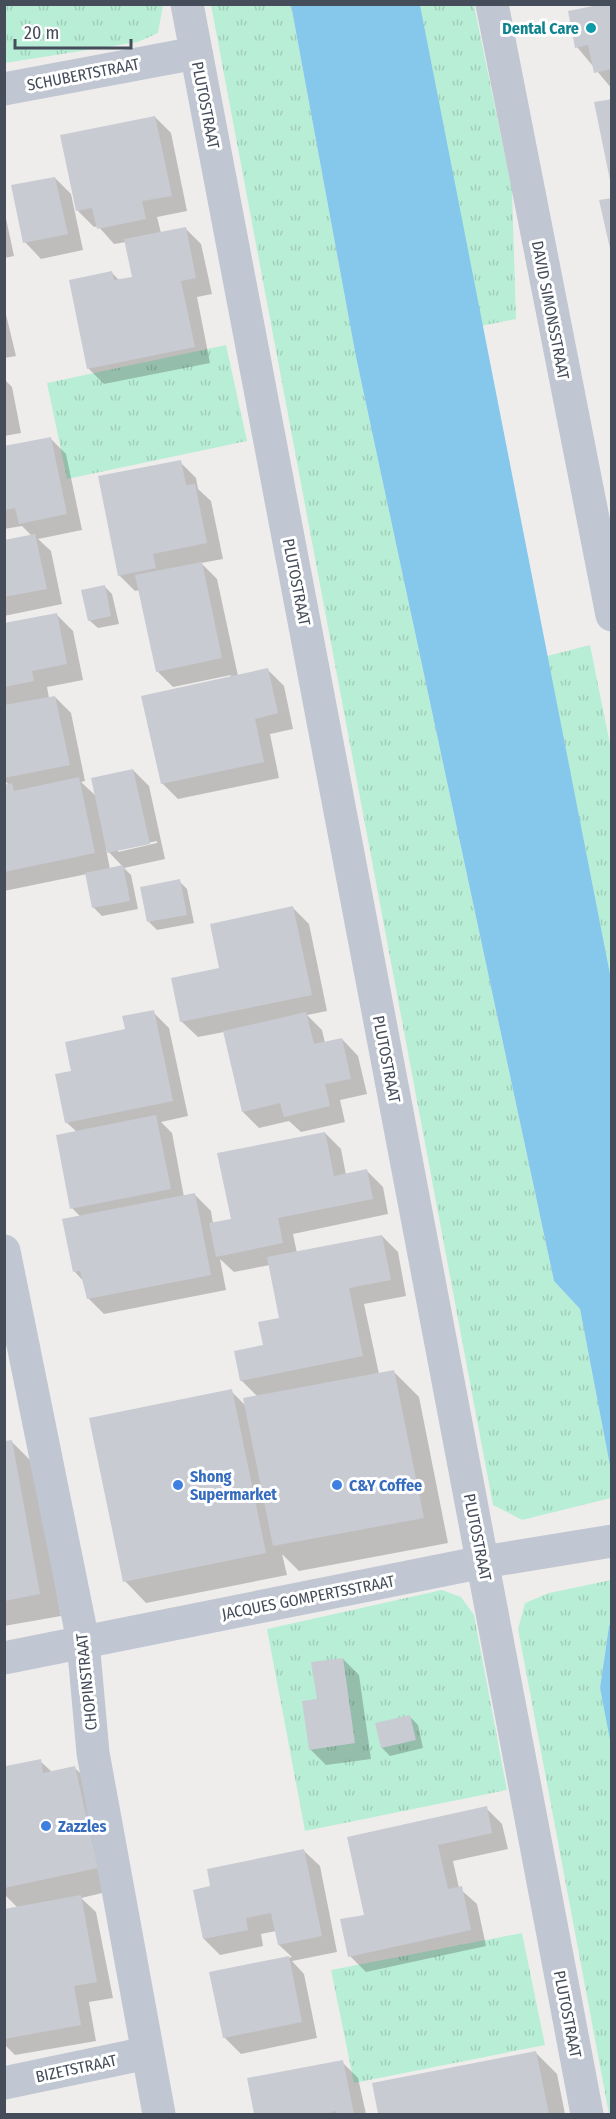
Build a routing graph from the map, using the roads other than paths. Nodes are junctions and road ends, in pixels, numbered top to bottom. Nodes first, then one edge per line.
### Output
1 (187, 4) edge
2 (492, 4) edge
3 (196, 53) junction
4 (4, 89) edge
5 (612, 615) edge
6 (4, 1251) edge
7 (612, 1541) edge
8 (483, 1562) junction
9 (83, 1641) junction
10 (4, 1658) edge
11 (147, 2053) junction
12 (4, 2083) edge
13 (159, 2115) edge
14 (587, 2115) edge

1 - 3 street, PLUTOSTRAAT
2 - 5 street, DAVID SIMONSSTRAAT
3 - 4 street, SCHUBERTSTRAAT
3 - 8 street, PLUTOSTRAAT
6 - 9 street, CHOPINSTRAAT
7 - 8 street, JACQUES GOMPERTSSTRAAT
8 - 9 street, JACQUES GOMPERTSSTRAAT
8 - 14 street, PLUTOSTRAAT
9 - 10 street, JACQUES GOMPERTSSTRAAT
9 - 11 street, CHOPINSTRAAT
11 - 12 street, BIZETSTRAAT
11 - 13 street, CHOPINSTRAAT

